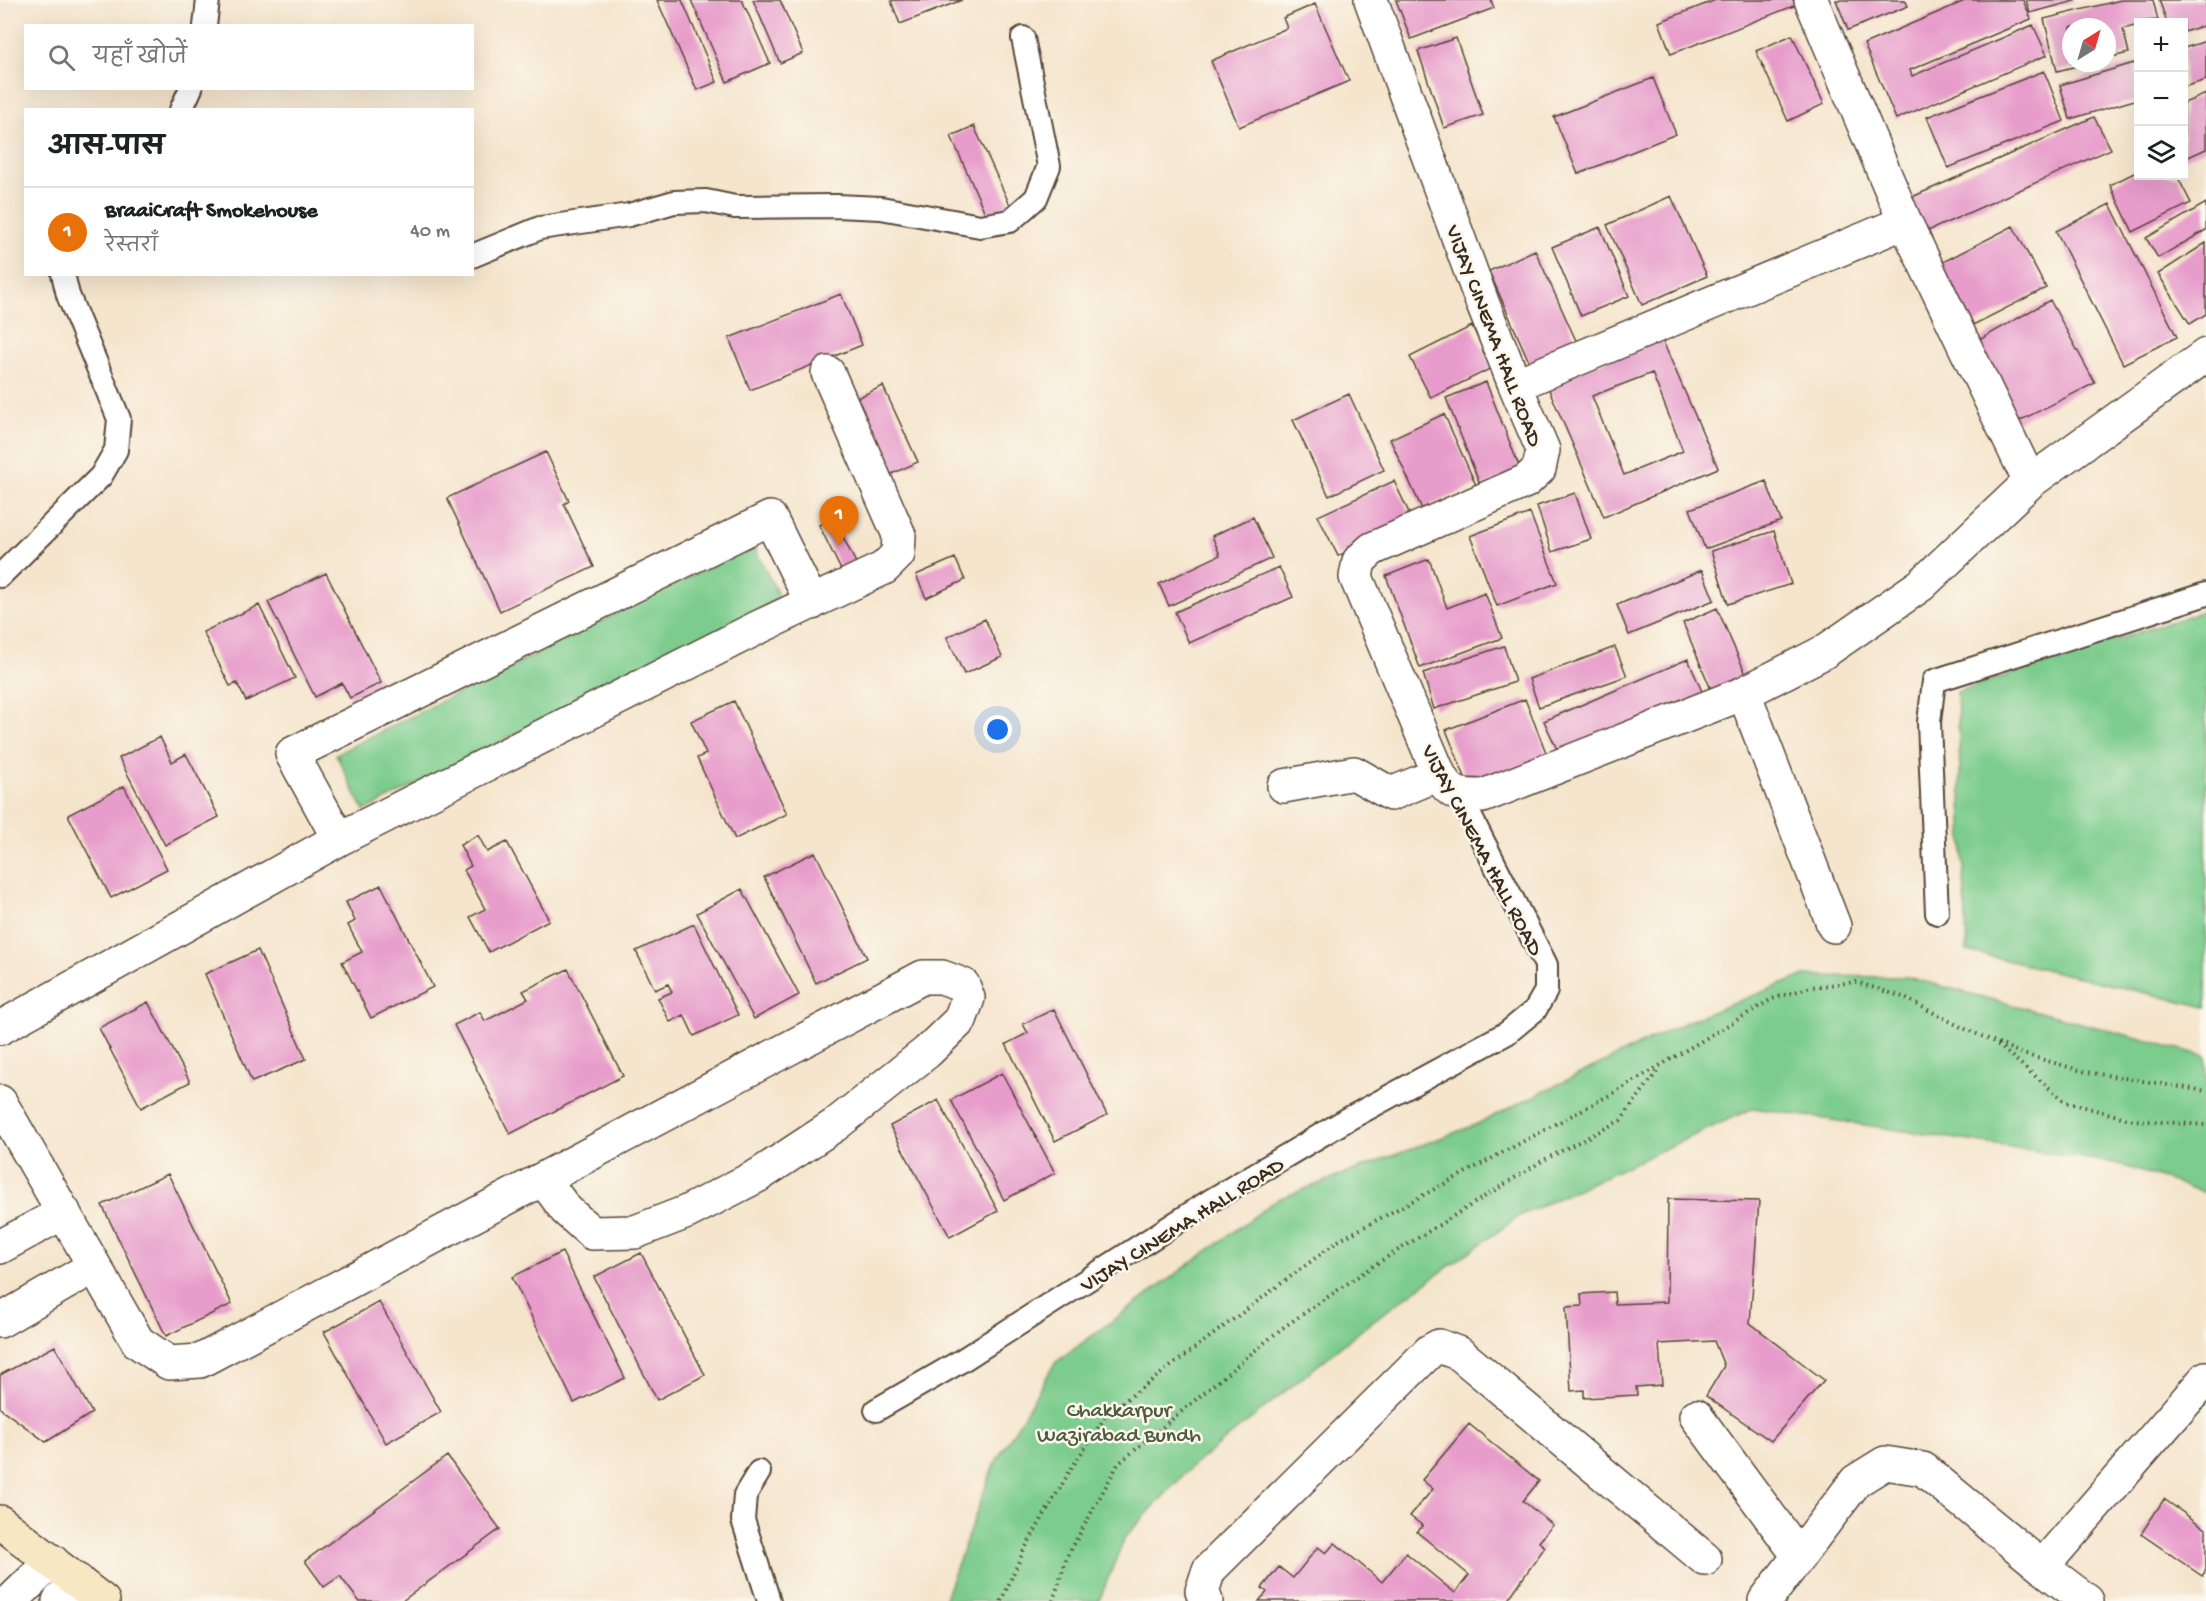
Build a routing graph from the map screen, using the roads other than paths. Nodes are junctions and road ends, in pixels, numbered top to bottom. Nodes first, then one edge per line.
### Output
1 (208, 0) edge
2 (1371, 0) edge
3 (1811, 0) edge
4 (205, 24) edge
5 (1023, 38) dead end
6 (190, 90) edge
7 (182, 108) edge
8 (1905, 222) junction
9 (474, 255) edge
10 (63, 276) edge
11 (2206, 355) edge
12 (828, 372) dead end
13 (1515, 385) junction
14 (2030, 482) junction
15 (0, 576) edge
16 (2206, 594) edge
17 (812, 603) junction
18 (1744, 693) junction
19 (1450, 785) junction
20 (1284, 786) dead end
21 (339, 839) junction
22 (1937, 913) dead end
23 (1834, 926) dead end
24 (0, 1028) edge
25 (0, 1102) edge
26 (543, 1179) junction
27 (64, 1212) junction
28 (0, 1247) edge
29 (93, 1267) junction
30 (0, 1321) edge
31 (2206, 1378) edge
32 (876, 1410) dead end
33 (1696, 1416) dead end
34 (759, 1472) dead end
35 (0, 1522) edge
36 (1799, 1556) junction
37 (1706, 1559) dead end
38 (52, 1561) junction
39 (2042, 1568) junction
40 (69, 1591) edge
41 (11, 1601) edge
42 (103, 1601) edge
43 (768, 1601) edge
44 (1206, 1601) edge
45 (1765, 1601) edge
46 (2087, 1601) edge

1 - 4 lane
2 - 13 street, VIJAY CINEMA HALL ROAD
3 - 8 street
5 - 9 lane
6 - 7 lane
8 - 13 street
8 - 14 street
10 - 15 lane
11 - 14 street
12 - 17 street
13 - 19 street, VIJAY CINEMA HALL ROAD
14 - 18 street
16 - 22 lane
17 - 21 street
17 - 21 street
18 - 19 street
18 - 23 street
19 - 20 street
19 - 32 lane, VIJAY CINEMA HALL ROAD
21 - 24 street
25 - 27 street
26 - 26 street
26 - 29 street
27 - 28 street
27 - 29 street
29 - 30 street
31 - 39 street
33 - 36 street
34 - 43 lane
35 - 38 main road
36 - 39 street
36 - 45 street
37 - 44 street
38 - 40 main road
38 - 41 street
39 - 46 street
40 - 42 main road

